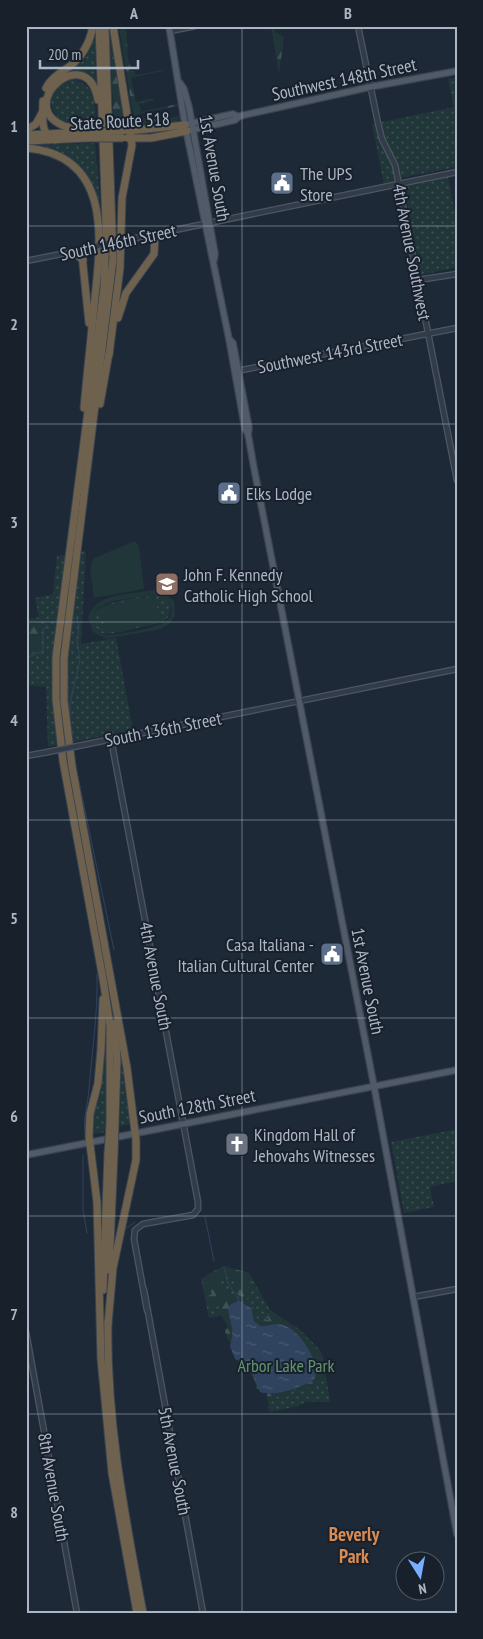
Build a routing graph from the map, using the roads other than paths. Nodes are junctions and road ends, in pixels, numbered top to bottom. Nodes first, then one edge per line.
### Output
1 (92, 26) edge
2 (99, 26) edge
3 (105, 26) edge
4 (113, 26) edge
5 (195, 26) edge
6 (358, 26) edge
7 (169, 29) edge
8 (457, 71) edge
9 (370, 87) junction
10 (43, 110) junction
11 (102, 123) junction
12 (189, 127) junction
13 (26, 130) edge
14 (87, 133) junction
15 (46, 134) junction
16 (123, 134) junction
17 (131, 134) junction
18 (26, 135) edge
19 (55, 140) junction
20 (26, 141) edge
21 (26, 148) edge
22 (457, 172) edge
23 (399, 184) junction
24 (207, 224) junction
25 (155, 235) junction
26 (88, 248) junction
27 (67, 253) junction
28 (82, 260) junction
29 (26, 261) edge
30 (457, 274) edge
31 (418, 280) junction
32 (457, 328) edge
33 (428, 334) junction
34 (89, 354) junction
35 (109, 355) junction
36 (236, 372) junction
37 (80, 460) junction
38 (457, 480) edge
39 (86, 482) junction
40 (457, 669) edge
41 (299, 702) junction
42 (111, 739) junction
43 (26, 756) edge
44 (111, 974) junction
45 (103, 979) junction
46 (457, 1070) edge
47 (374, 1086) junction
48 (112, 1123) junction
49 (184, 1124) junction
50 (136, 1134) junction
51 (90, 1143) junction
52 (111, 1153) junction
53 (26, 1155) edge
54 (135, 1230) joint
55 (457, 1289) edge
56 (413, 1297) junction
57 (108, 1324) junction
58 (26, 1332) edge
59 (101, 1340) junction
60 (457, 1534) edge
61 (78, 1613) edge
62 (137, 1613) edge
63 (143, 1613) edge
64 (204, 1613) edge

1 - 10 highway
2 - 11 highway
3 - 39 highway
4 - 17 highway
5 - 7 street
6 - 9 street, 4th Avenue Southwest
7 - 12 main road, 1st Avenue South
8 - 9 main road, Southwest 148th Street
9 - 12 main road, Southwest 148th Street
9 - 23 street, 4th Avenue Southwest
10 - 13 highway
10 - 15 highway
11 - 14 highway
11 - 37 highway
12 - 17 highway, State Route 518
12 - 24 main road, 1st Avenue South
14 - 15 highway
14 - 16 highway, State Route 518, bridge
14 - 16 highway, State Route 518, bridge
14 - 19 highway, State Route 518
15 - 18 highway
15 - 19 highway
16 - 17 highway, State Route 518
17 - 35 highway
19 - 20 highway, State Route 518
21 - 34 highway
22 - 23 street, South 146th Street
23 - 24 street, South 146th Street
23 - 31 street, 4th Avenue Southwest
24 - 25 street, South 146th Street
24 - 36 main road, 1st Avenue South
25 - 26 street, South 146th Street, bridge
25 - 35 highway
26 - 27 street, South 146th Street
26 - 28 highway
27 - 28 highway
27 - 29 street, South 146th Street
28 - 34 highway
30 - 31 street
31 - 33 street, 4th Avenue Southwest
32 - 33 street, Southwest 143rd Street
33 - 36 street, Southwest 143rd Street
33 - 38 street, 4th Avenue Southwest
34 - 37 highway
35 - 39 highway
36 - 41 main road, 1st Avenue South
37 - 45 highway
39 - 44 highway
40 - 41 street, South 136th Street
41 - 42 street, South 136th Street
41 - 47 main road, 1st Avenue South
42 - 43 street, South 136th Street, bridge
42 - 49 street, 4th Avenue South
44 - 48 highway
44 - 50 highway
45 - 48 highway
45 - 51 highway
46 - 47 main road, South 128th Street
47 - 49 main road, South 128th Street
47 - 56 main road, 1st Avenue South
48 - 52 highway, bridge
49 - 50 main road, South 128th Street
49 - 54 street, 4th Avenue South
50 - 51 main road, South 128th Street
50 - 57 highway
51 - 53 main road, South 128th Street
51 - 59 highway
52 - 57 highway
52 - 59 highway
54 - 64 street, 5th Avenue South
55 - 56 street
56 - 60 main road, 1st Avenue South
57 - 63 highway
58 - 61 street, 8th Avenue South
59 - 62 highway

